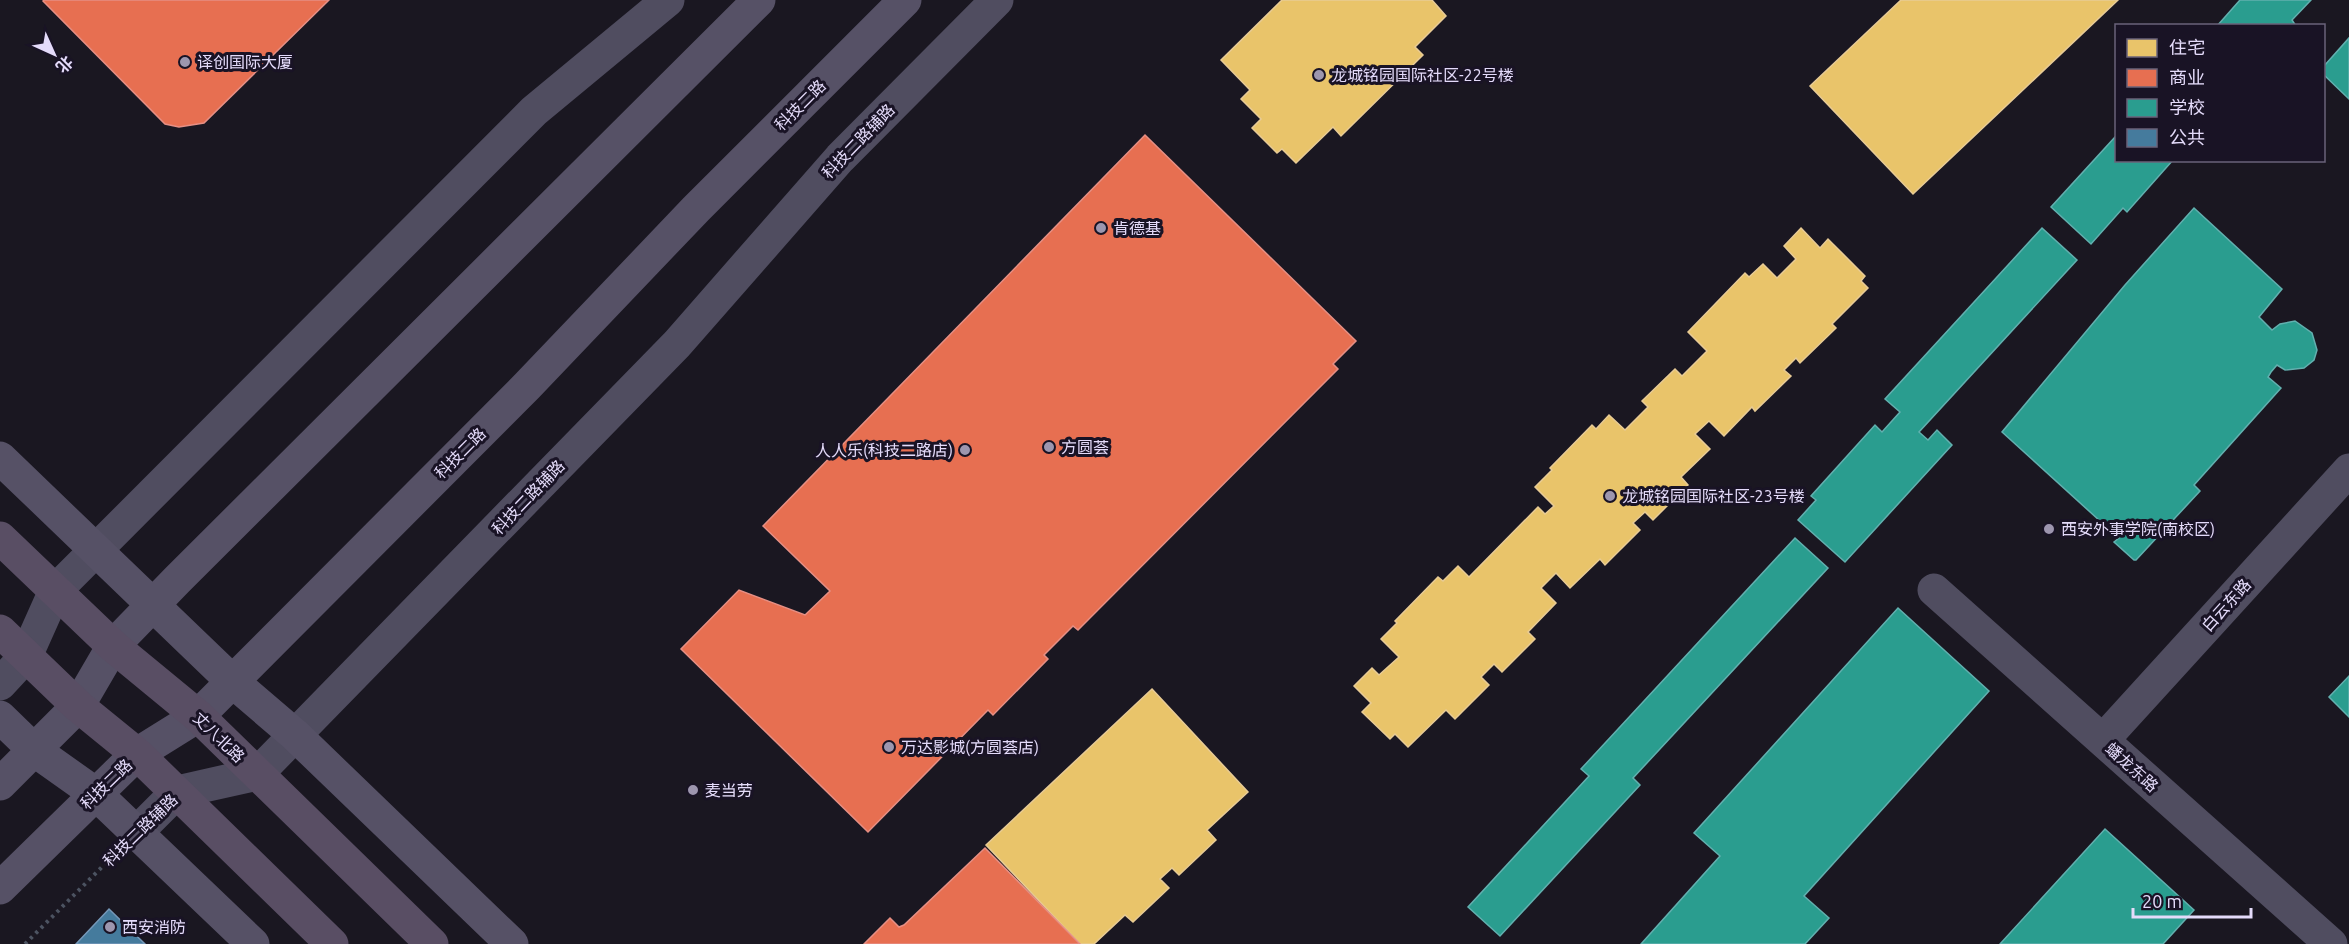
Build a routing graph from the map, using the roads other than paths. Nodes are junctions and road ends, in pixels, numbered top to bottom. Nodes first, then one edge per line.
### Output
1 (668, 0) edge
2 (759, 0) edge
3 (905, 0) edge
4 (997, 0) edge
5 (0, 458) edge
6 (2349, 470) edge
7 (0, 538) edge
8 (97, 550) junction
9 (1934, 590) dead end
10 (55, 591) junction
11 (153, 604) junction
12 (0, 631) edge
13 (113, 646) junction
14 (26, 656) junction
15 (232, 682) junction
16 (0, 684) edge
17 (78, 706) junction
18 (198, 716) junction
19 (0, 717) edge
20 (295, 735) junction
21 (2103, 740) junction
22 (34, 750) junction
23 (137, 754) junction
24 (257, 774) junction
25 (0, 784) edge
26 (177, 792) junction
27 (96, 794) junction
28 (137, 832) junction
29 (0, 888) edge
30 (253, 944) edge
31 (332, 944) edge
32 (432, 944) edge
33 (512, 944) edge
34 (2331, 944) edge

1 - 8 street
2 - 11 main road
3 - 15 main road, 科技二路
4 - 20 street, 科技二路辅路
5 - 8 main road
6 - 21 street, 白云东路
7 - 10 main road, 丈八北路
8 - 10 street
8 - 11 main road
9 - 21 street, 蟠龙东路
10 - 13 main road, 丈八北路
10 - 14 street
11 - 13 main road
11 - 15 main road
12 - 14 main road
13 - 17 main road
13 - 18 main road, 丈八北路
14 - 16 street
14 - 17 main road
15 - 18 main road, 科技二路
15 - 20 main road
17 - 22 main road
17 - 23 main road
18 - 23 main road, 科技二路
18 - 24 main road, 丈八北路
19 - 22 main road
20 - 24 street, 科技二路辅路
20 - 33 main road
21 - 34 street, 蟠龙东路
22 - 25 main road
22 - 27 main road
23 - 26 main road
23 - 27 main road, 科技二路
24 - 26 street, 科技二路辅路
24 - 32 main road, 丈八北路
26 - 28 street, 科技二路辅路
26 - 31 main road
27 - 28 main road
27 - 29 main road, 科技二路
28 - 30 main road

